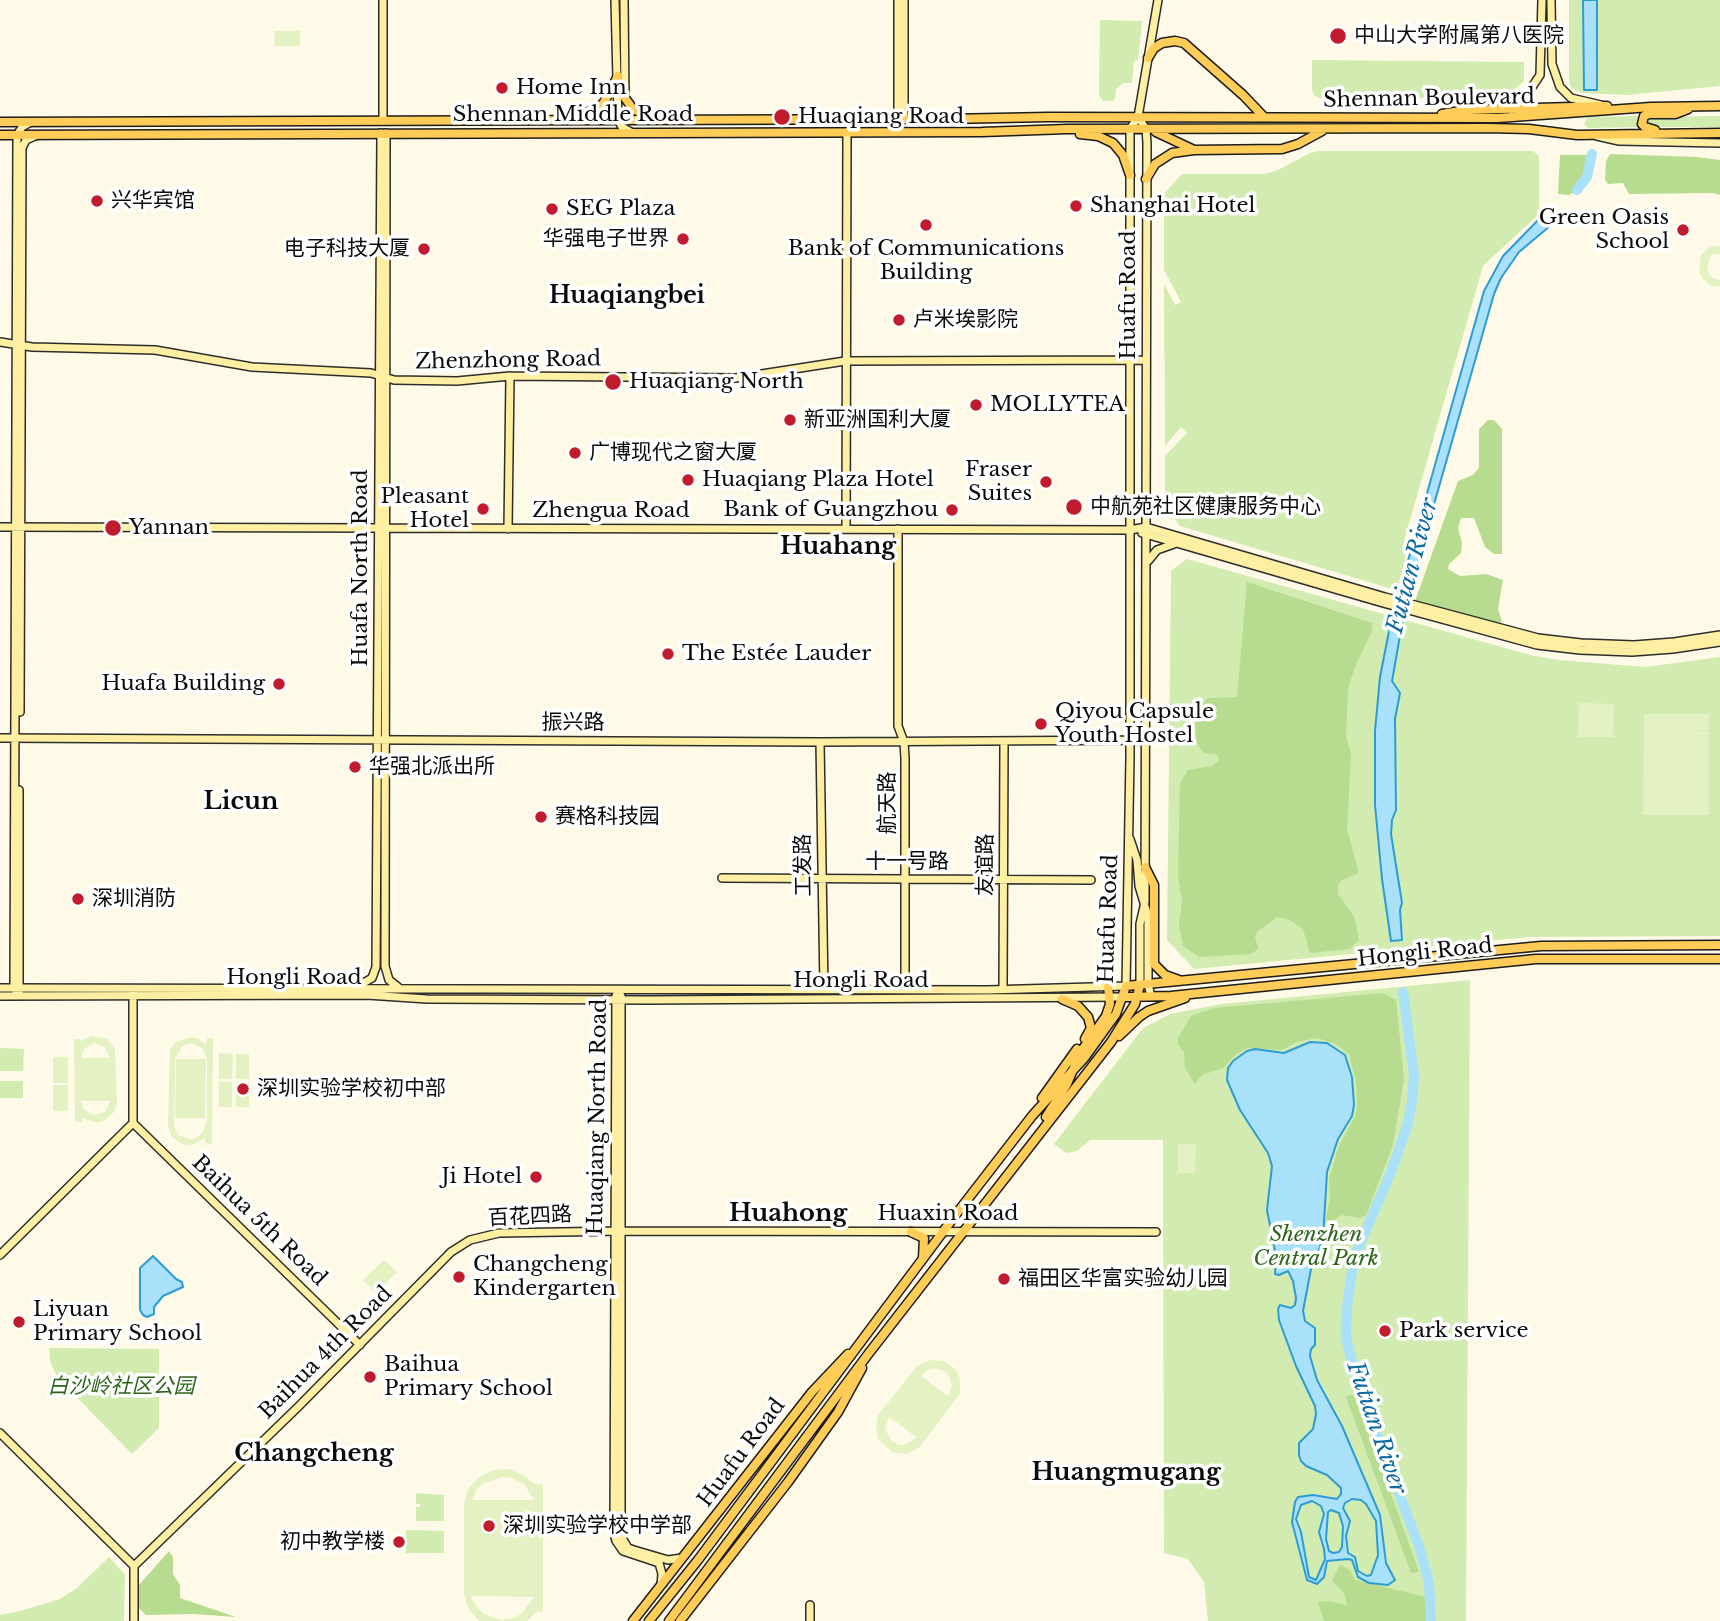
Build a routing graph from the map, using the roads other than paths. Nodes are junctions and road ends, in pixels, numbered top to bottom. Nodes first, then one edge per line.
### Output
1 (383, 0) edge
2 (615, 0) edge
3 (624, 0) edge
4 (898, 0) edge
5 (904, 0) edge
6 (1158, 0) edge
7 (1542, 0) edge
8 (1551, 0) edge
9 (1148, 58) junction
10 (618, 76) junction
11 (625, 99) joint
12 (1605, 106) junction
13 (1720, 106) edge
14 (1694, 107) junction
15 (1511, 108) junction
16 (1624, 109) junction
17 (1138, 117) junction
18 (1264, 117) junction
19 (1430, 118) junction
20 (901, 119) junction
21 (572, 120) junction
22 (618, 120) junction
23 (656, 120) junction
24 (383, 121) junction
25 (0, 122) edge
26 (32, 122) junction
27 (1067, 129) junction
28 (1130, 129) junction
29 (1146, 129) junction
30 (1332, 129) junction
31 (847, 132) junction
32 (383, 133) junction
33 (633, 133) junction
34 (1670, 133) junction
35 (1720, 133) edge
36 (0, 135) edge
37 (17, 135) junction
38 (41, 135) junction
39 (1590, 135) junction
40 (1720, 143) edge
41 (1194, 150) junction
42 (1130, 175) junction
43 (1146, 179) junction
44 (0, 342) edge
45 (19, 345) junction
46 (1130, 360) junction
47 (1146, 360) junction
48 (845, 362) junction
49 (382, 376) junction
50 (510, 376) junction
51 (0, 527) edge
52 (19, 527) junction
53 (382, 528) junction
54 (508, 528) junction
55 (846, 528) junction
56 (898, 529) junction
57 (1130, 530) junction
58 (1146, 531) junction
59 (1178, 544) junction
60 (1146, 567) junction
61 (1384, 600) junction
62 (1420, 610) junction
63 (1720, 635) edge
64 (1720, 642) edge
65 (0, 738) edge
66 (17, 738) junction
67 (381, 740) junction
68 (1130, 740) junction
69 (1146, 740) junction
70 (820, 742) junction
71 (904, 742) junction
72 (1004, 742) junction
73 (1128, 835) junction
74 (1146, 867) junction
75 (722, 878) dead end
76 (822, 879) junction
77 (906, 879) junction
78 (1004, 880) junction
79 (1091, 880) dead end
80 (1145, 902) junction
81 (1720, 945) edge
82 (1720, 959) edge
83 (1185, 981) junction
84 (1144, 985) junction
85 (1108, 986) junction
86 (1126, 986) junction
87 (351, 987) junction
88 (0, 988) edge
89 (402, 988) junction
90 (618, 988) junction
91 (824, 989) junction
92 (905, 989) junction
93 (1003, 989) junction
94 (18, 991) junction
95 (134, 992) junction
96 (1199, 993) junction
97 (0, 996) edge
98 (1151, 996) junction
99 (1123, 997) junction
100 (1138, 997) junction
101 (1111, 998) junction
102 (1062, 999) junction
103 (619, 1000) junction
104 (1111, 1042) junction
105 (1072, 1072) junction
106 (1032, 1116) junction
107 (133, 1123) junction
108 (1041, 1130) junction
109 (911, 1231) junction
110 (944, 1231) junction
111 (965, 1231) junction
112 (618, 1232) junction
113 (1156, 1232) dead end
114 (0, 1255) edge
115 (925, 1256) junction
116 (941, 1262) junction
117 (360, 1345) junction
118 (858, 1345) junction
119 (869, 1353) junction
120 (0, 1433) edge
121 (684, 1558) junction
122 (134, 1566) junction
123 (661, 1585) junction
124 (810, 1605) dead end
125 (134, 1621) edge
126 (634, 1621) edge
127 (649, 1621) edge
128 (669, 1621) edge
129 (680, 1621) edge
130 (810, 1621) edge

1 - 24 main road
2 - 10 main road
3 - 11 main road
4 - 20 main road
5 - 20 main road
6 - 9 main road
7 - 15 main road
8 - 12 main road
9 - 17 main road
9 - 18 main road
10 - 21 main road
10 - 22 main road
11 - 23 main road
12 - 15 main road
12 - 16 main road
13 - 14 main road, Shennan Boulevard
14 - 16 main road, Shennan Boulevard
14 - 34 main road
15 - 19 main road
16 - 19 main road, Shennan Boulevard
17 - 18 main road, Shennan Boulevard
17 - 20 main road, Shennan Middle Road
17 - 28 main road
17 - 29 main road
18 - 19 main road, Shennan Boulevard
20 - 23 main road, Shennan Middle Road
21 - 22 main road, Shennan Middle Road
21 - 24 main road, Shennan Middle Road
22 - 23 main road, Shennan Middle Road
22 - 33 main road
24 - 26 main road, Shennan Middle Road
25 - 26 main road, Shennan Middle Road
26 - 37 main road
27 - 28 main road, Shennan Middle Road
27 - 31 main road, Shennan Middle Road
27 - 42 main road
28 - 29 main road, Shennan Middle Road
28 - 42 main road, Huafu Road
29 - 30 main road, Shennan Boulevard
29 - 41 main road
29 - 43 main road, Huafu Road
30 - 39 main road, Shennan Boulevard
30 - 41 main road
31 - 33 main road, Shennan Middle Road
31 - 48 main road
32 - 33 main road, Shennan Middle Road
32 - 38 main road, Shennan Middle Road
32 - 49 main road, Huafa North Road
34 - 35 main road, Shennan Boulevard
34 - 39 main road, Shennan Boulevard
36 - 37 main road, Shennan Middle Road
37 - 38 main road, Shennan Middle Road
37 - 45 main road
38 - 45 main road
39 - 40 main road
41 - 43 main road
42 - 46 main road, Huafu Road
43 - 47 main road, Huafu Road
44 - 45 main road, Zhenzhong Road
45 - 49 main road, Zhenzhong Road
45 - 52 main road
46 - 47 main road, Zhenzhong Road
46 - 48 main road, Zhenzhong Road
46 - 57 main road, Huafu Road
47 - 58 main road, Huafu Road
48 - 50 main road, Zhenzhong Road
48 - 55 main road
49 - 50 main road, Zhenzhong Road
49 - 53 main road, Huafa North Road
50 - 54 main road
51 - 52 main road, Zhengua Road
52 - 53 main road, Zhengua Road
52 - 66 main road
53 - 54 main road, Zhengua Road
53 - 67 main road, Huafa North Road
54 - 55 main road, Zhengua Road
55 - 56 main road, Zhengua Road
56 - 57 main road, Zhengua Road
56 - 71 main road, 航天路
57 - 58 main road, Zhengua Road
57 - 68 main road, Huafu Road
58 - 59 main road
58 - 60 main road, Huafu Road
58 - 61 main road
59 - 60 main road
59 - 61 main road
60 - 69 main road, Huafu Road
61 - 62 main road
62 - 63 main road
62 - 64 main road
65 - 66 main road, 振兴路
66 - 67 main road, 振兴路
66 - 94 main road
67 - 70 main road, 振兴路
67 - 87 main road, Huafa North Road
67 - 89 main road, Huafa North Road
68 - 69 main road, 振兴路
68 - 72 main road, 振兴路
68 - 73 main road, Huafu Road
69 - 74 main road, Huafu Road
70 - 71 main road, 振兴路
70 - 76 main road, 工发路
71 - 72 main road, 振兴路
71 - 77 main road, 航天路
72 - 78 main road, 友谊路
73 - 80 main road, Huafu Road
73 - 86 main road, Huafu Road
74 - 80 main road, Huafu Road
74 - 83 main road
75 - 76 main road, 十一号路
76 - 77 main road, 十一号路
76 - 91 main road, 工发路
77 - 78 main road, 十一号路
77 - 92 main road, 航天路
78 - 79 main road, 十一号路
78 - 93 main road, 友谊路
80 - 84 main road, Huafu Road
81 - 83 main road, Hongli Road
82 - 96 main road, Hongli Road
83 - 84 main road, Hongli Road
84 - 86 main road, Hongli Road
84 - 98 main road, Huafu Road
84 - 100 main road, Huafu Road
85 - 86 main road, Hongli Road
85 - 93 main road, Hongli Road
85 - 101 main road, Huafu Road
86 - 99 main road, Huafu Road
87 - 89 main road, Hongli Road
87 - 95 main road, Hongli Road
88 - 94 main road, Hongli Road
89 - 90 main road, Hongli Road
90 - 91 main road, Hongli Road
90 - 103 main road, Huaqiang North Road
91 - 92 main road, Hongli Road
92 - 93 main road, Hongli Road
94 - 95 main road, Hongli Road
94 - 97 main road, Hongli Road
95 - 103 main road, Hongli Road
95 - 107 main road
96 - 98 main road, Hongli Road
96 - 104 main road
98 - 100 main road, Hongli Road
99 - 100 main road, Hongli Road
99 - 101 main road, Hongli Road
99 - 105 main road, Huafu Road
100 - 104 main road, Huafu Road
101 - 102 main road, Hongli Road
101 - 105 main road, Huafu Road
102 - 103 main road, Hongli Road
102 - 106 main road
103 - 112 main road, Huaqiang North Road
104 - 108 main road, Huafu Road
105 - 106 main road, Huafu Road
105 - 108 main road, Huafu Road
106 - 110 main road, Huafu Road
107 - 114 main road
107 - 117 main road, Baihua 5th Road
108 - 111 main road, Huafu Road
109 - 110 main road, Huaxin Road
109 - 112 main road, Huaxin Road
109 - 115 main road
110 - 111 main road, Huaxin Road
110 - 115 main road, Huafu Road
111 - 113 main road, Huaxin Road
111 - 116 main road, Huafu Road
112 - 117 main road, 百花四路
112 - 121 main road, Huaqiang North Road
112 - 123 main road, Huaqiang North Road
115 - 116 main road
115 - 118 main road, Huafu Road
116 - 119 main road, Huafu Road
117 - 122 main road, Baihua 4th Road
118 - 121 main road, Huafu Road
118 - 127 main road, Huafu Road
119 - 128 main road, Huafu Road
119 - 129 main road, Huafu Road
120 - 122 main road
121 - 123 main road, Huafu Road
122 - 125 main road
123 - 126 main road, Huafu Road
124 - 130 main road

